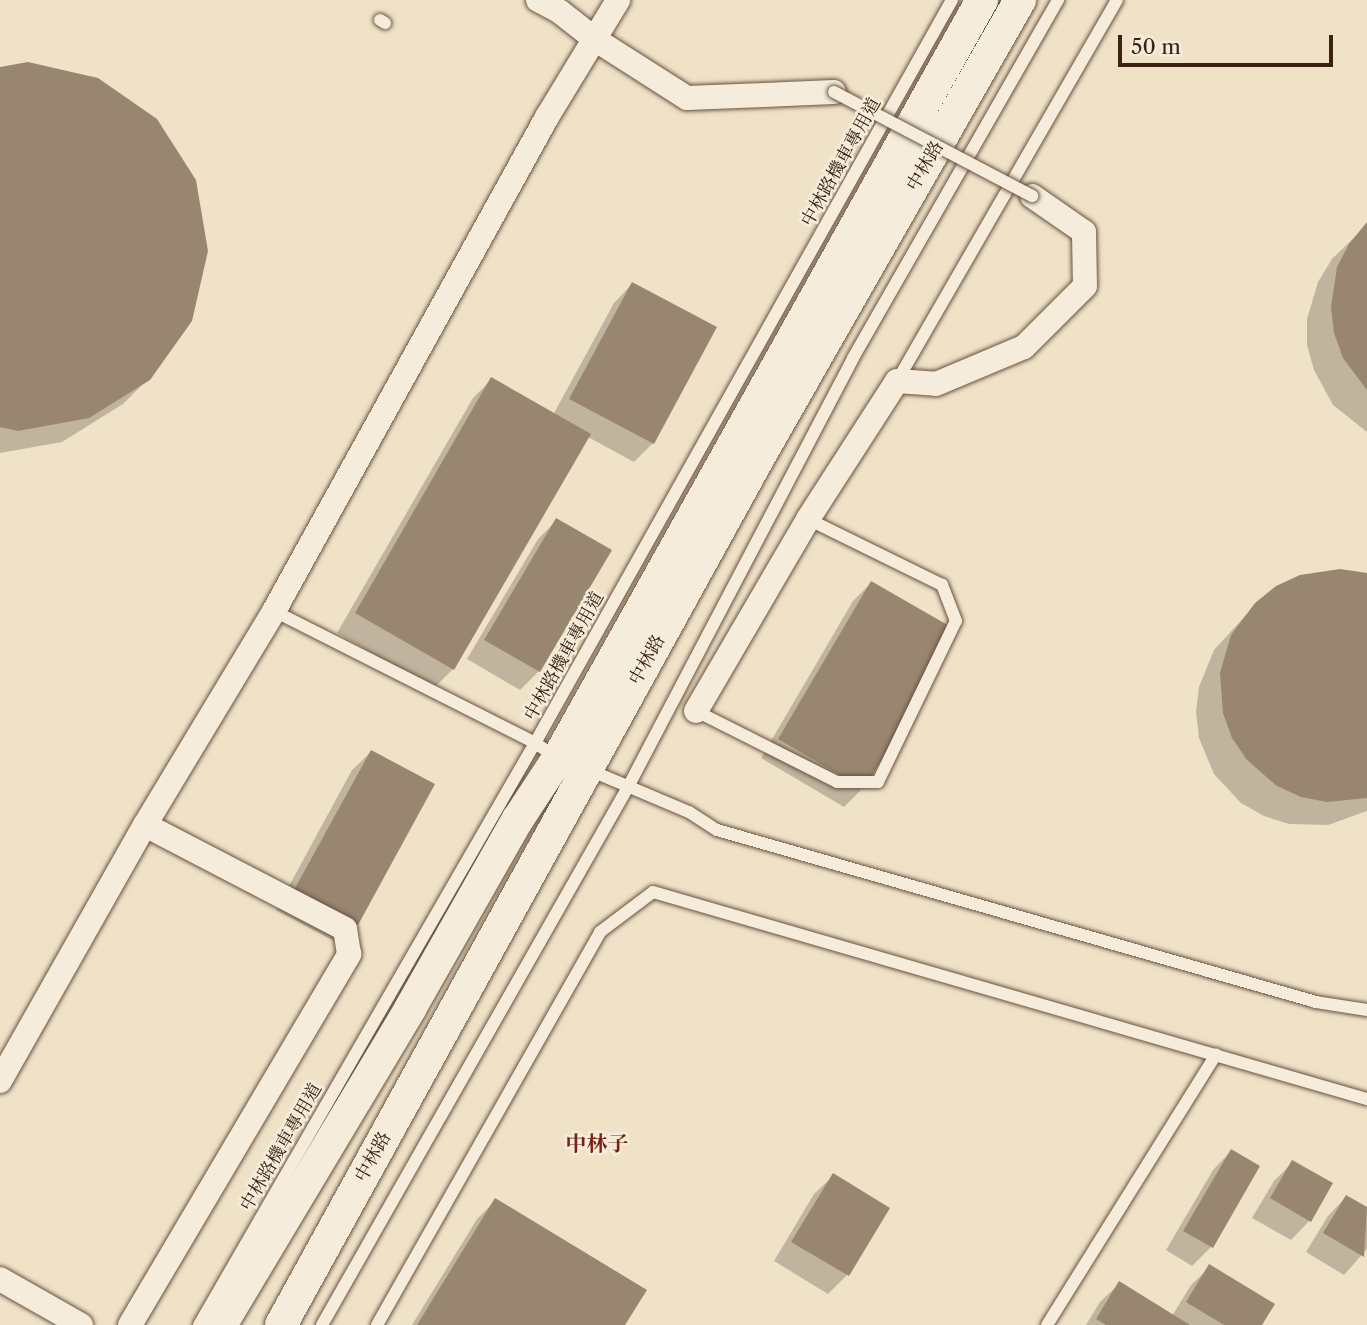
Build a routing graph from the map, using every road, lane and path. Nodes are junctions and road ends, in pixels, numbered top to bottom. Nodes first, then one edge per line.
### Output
1 (538, 0) edge
2 (618, 0) edge
3 (951, 0) edge
4 (982, 0) edge
5 (1020, 0) edge
6 (1058, 0) edge
7 (1117, 0) edge
8 (596, 40) junction
9 (834, 92) joint
10 (1032, 196) joint
11 (897, 381) junction
12 (808, 519) junction
13 (274, 611) junction
14 (696, 711) joint
15 (564, 760) junction
16 (628, 787) junction
17 (145, 825) junction
18 (1367, 1010) edge
19 (1216, 1055) junction
20 (0, 1081) edge
21 (1367, 1099) edge
22 (0, 1279) edge
23 (81, 1325) edge
24 (130, 1325) edge
25 (199, 1325) edge
26 (221, 1325) edge
27 (281, 1325) edge
28 (322, 1325) edge
29 (377, 1325) edge
30 (1047, 1325) edge

1 - 8 street
2 - 8 street
3 - 15 lane, 中林路機車專用道
4 - 15 street
5 - 15 street, 中林路
6 - 16 lane
7 - 11 lane
8 - 9 street
8 - 13 street
9 - 10 lane, bridge
10 - 11 street
11 - 12 street
12 - 14 street
12 - 14 lane
13 - 15 lane
13 - 17 street
15 - 16 lane
15 - 25 lane, 中林路機車專用道
15 - 26 street
15 - 27 street, 中林路
16 - 18 lane
16 - 28 lane
17 - 20 street
17 - 24 street
19 - 21 lane
19 - 29 lane
19 - 30 lane
22 - 23 street

